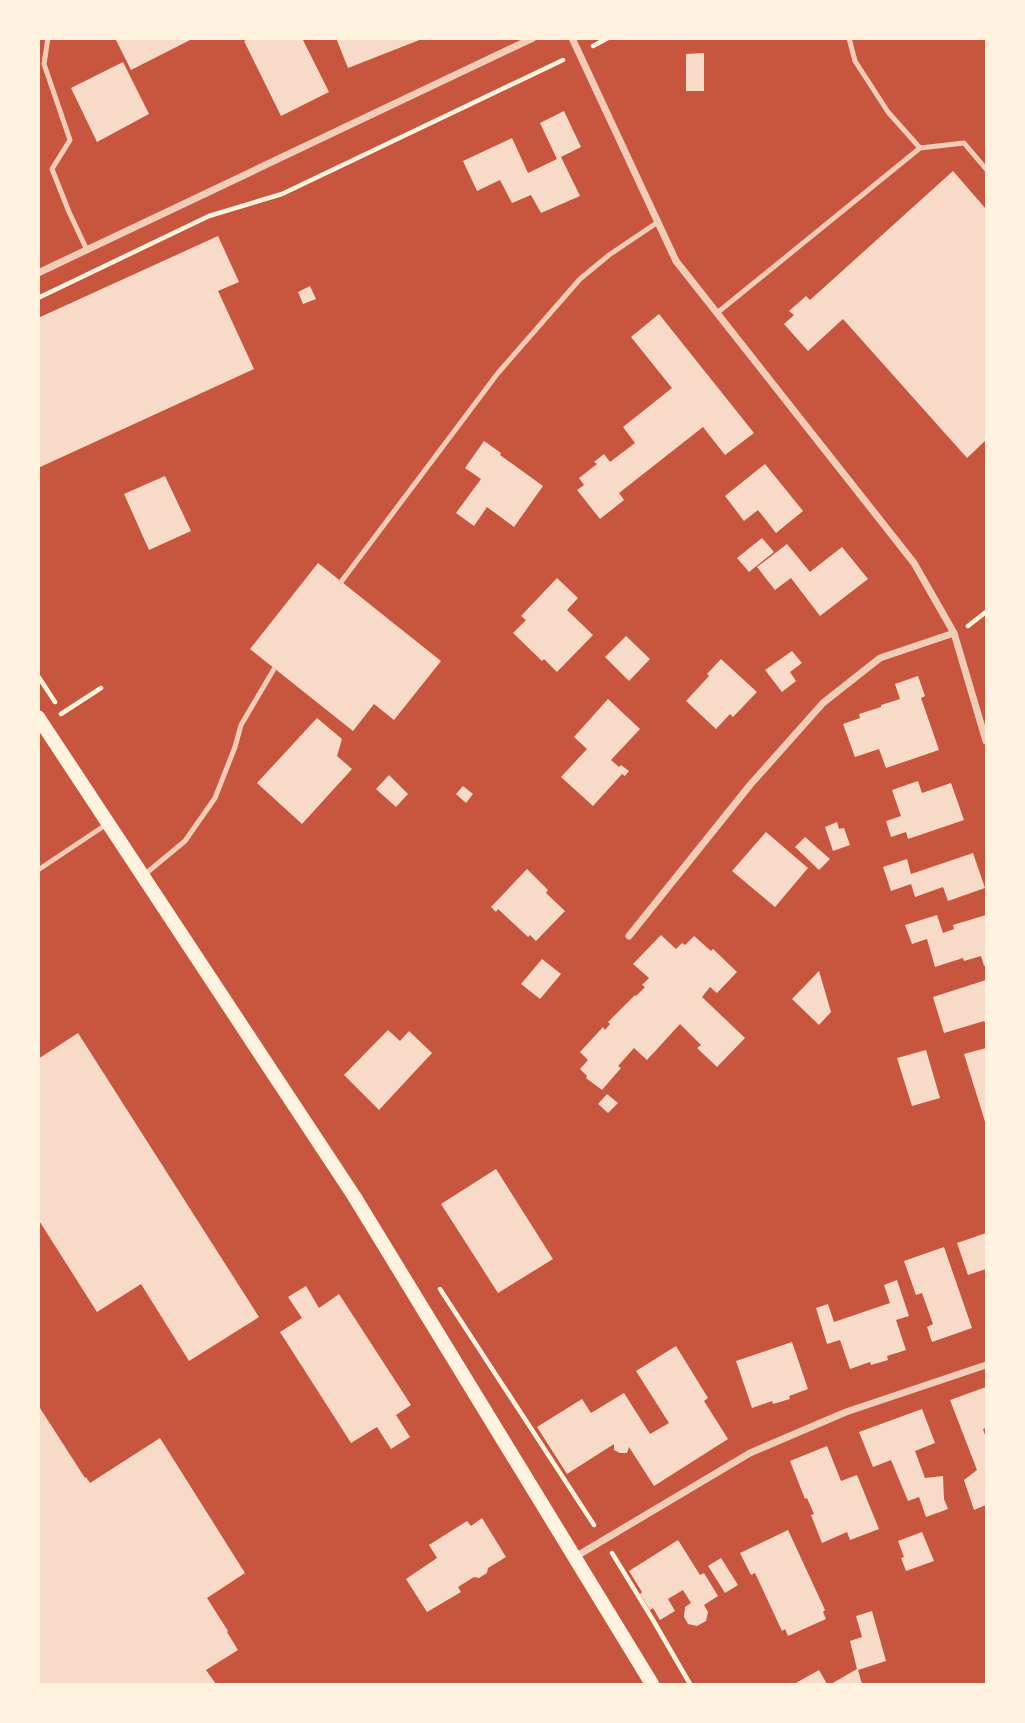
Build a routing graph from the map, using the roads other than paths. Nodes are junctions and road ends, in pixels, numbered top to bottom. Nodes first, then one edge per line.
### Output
1 (48, 38) edge
2 (533, 38) edge
3 (572, 38) edge
4 (849, 38) edge
5 (920, 148) junction
6 (986, 169) edge
7 (658, 222) junction
8 (87, 250) junction
9 (38, 273) edge
10 (717, 313) junction
11 (341, 582) dead end
12 (954, 633) junction
13 (274, 669) dead end
14 (41, 721) edge
15 (986, 741) edge
16 (109, 822) junction
17 (38, 870) edge
18 (144, 875) junction
19 (629, 936) dead end
20 (986, 1365) edge
21 (575, 1557) junction
22 (652, 1685) edge

1 - 8 lane
2 - 8 street
3 - 7 street
4 - 5 lane
5 - 6 lane
5 - 10 lane
7 - 10 street
7 - 11 lane
8 - 9 street
10 - 12 street
12 - 15 street
12 - 19 street
13 - 18 lane
14 - 16 main road
16 - 17 lane
16 - 18 main road
18 - 21 main road
20 - 21 street
21 - 22 main road

